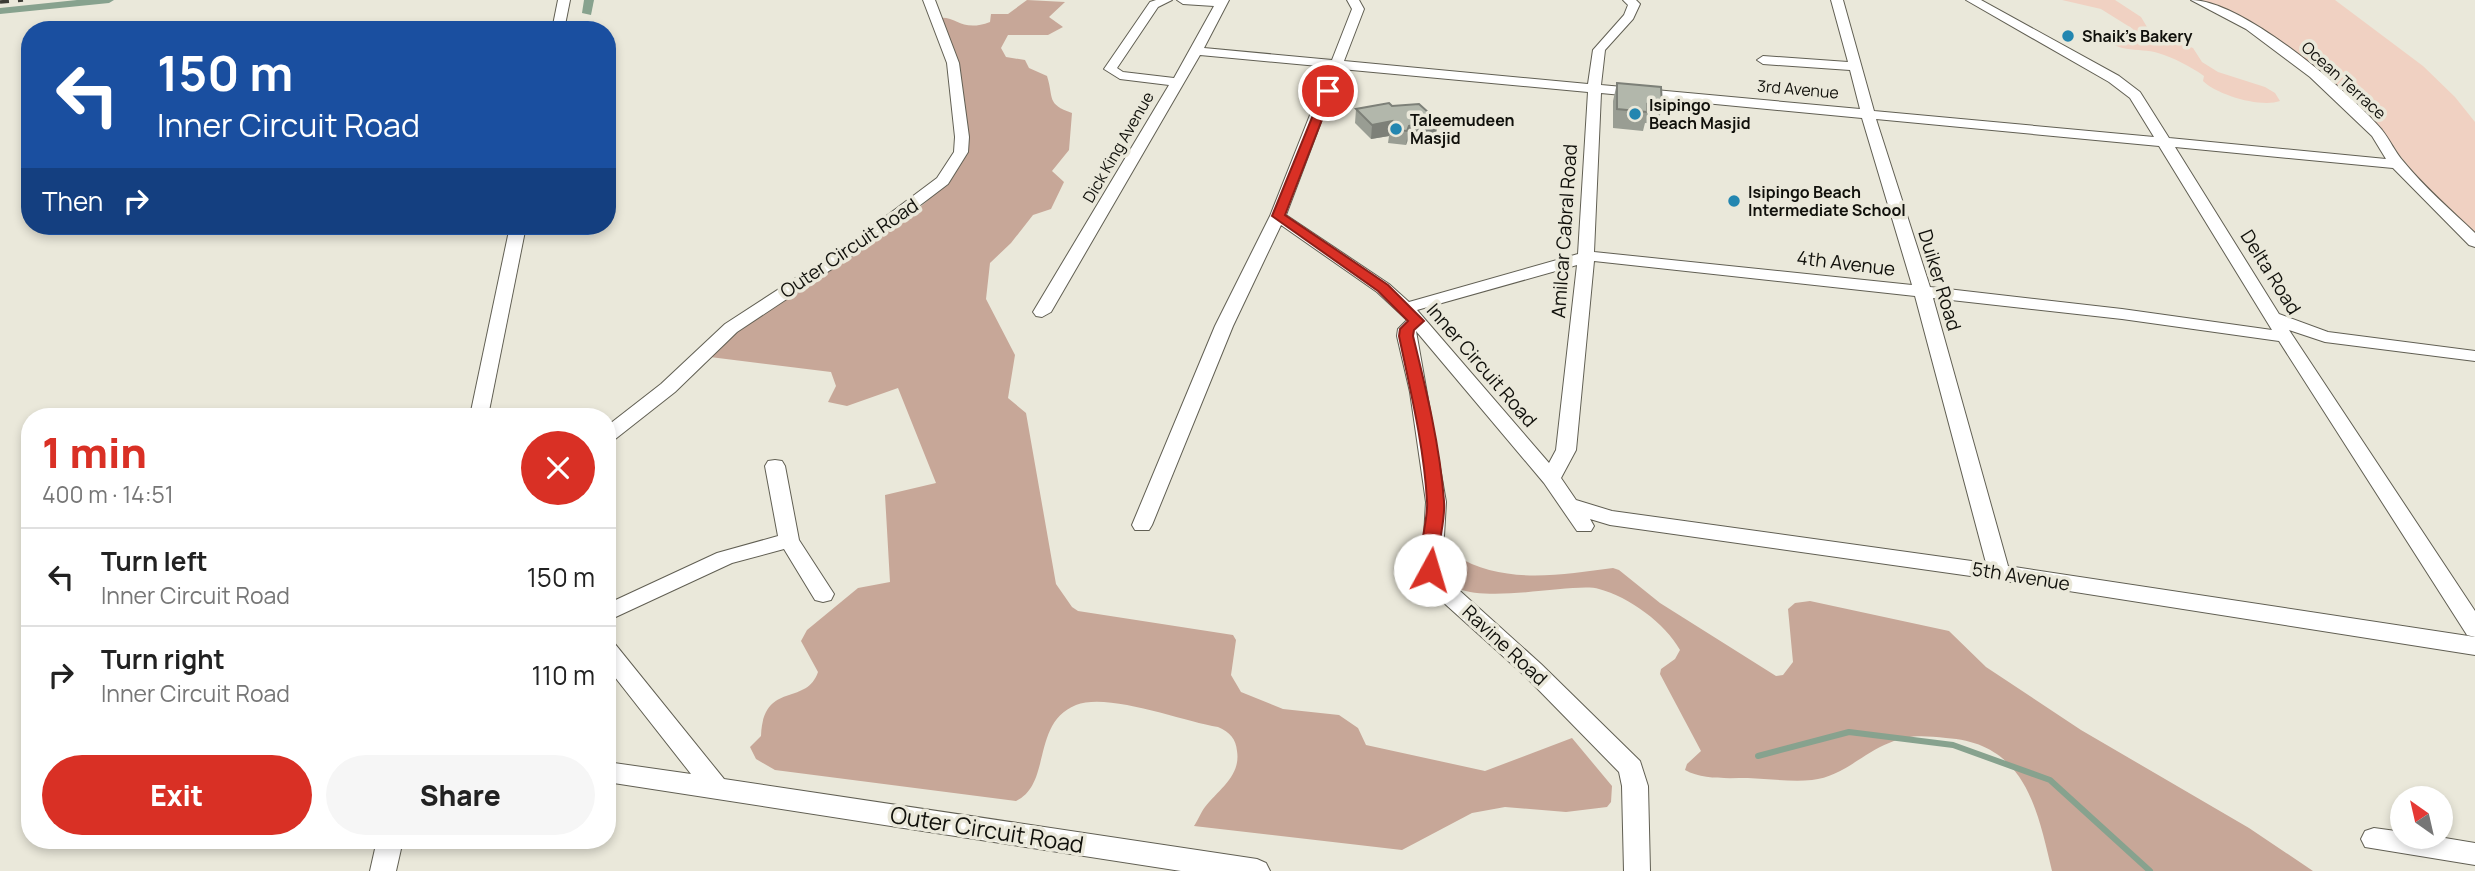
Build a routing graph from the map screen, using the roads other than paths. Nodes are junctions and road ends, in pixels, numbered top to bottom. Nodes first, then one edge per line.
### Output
1 (564, 0) edge
2 (929, 0) edge
3 (1166, 0) edge
4 (1183, 0) edge
5 (1629, 0) edge
6 (1837, 0) edge
7 (1972, 0) edge
8 (2197, 0) edge
9 (1222, 1) edge
10 (1358, 3) edge
11 (560, 21) edge
12 (1196, 51) junction
13 (1764, 62) dead end
14 (1338, 65) junction
15 (1856, 67) junction
16 (1176, 82) junction
17 (1595, 88) junction
18 (1868, 113) junction
19 (2162, 140) junction
20 (2397, 164) junction
21 (1278, 216) junction
22 (516, 235) edge
23 (2475, 242) edge
24 (1586, 257) junction
25 (1923, 293) junction
26 (1042, 312) dead end
27 (1411, 315) junction
28 (2273, 318) junction
29 (2287, 337) junction
30 (2475, 356) edge
31 (480, 408) edge
32 (616, 429) edge
33 (775, 466) dead end
34 (1551, 478) junction
35 (1568, 504) junction
36 (1142, 525) dead end
37 (1584, 526) dead end
38 (789, 540) junction
39 (1999, 572) junction
40 (824, 594) dead end
41 (616, 609) edge
42 (2475, 629) edge
43 (2475, 646) edge
44 (616, 661) edge
45 (616, 773) edge
46 (717, 789) junction
47 (2374, 839) dead end
48 (388, 849) edge
49 (2475, 855) edge
50 (383, 871) edge
51 (1257, 871) edge
52 (1636, 871) edge

1 - 11 street
2 - 32 street, Outer Circuit Road
3 - 16 street
4 - 9 street
5 - 17 street, Amilcar Cabral Road
6 - 15 street, Duiker Road
7 - 19 street, Delta Road
8 - 20 street, Ocean Terrace
9 - 12 street, Dick King Avenue
10 - 14 street
12 - 14 street, 3rd Avenue
12 - 16 street, Dick King Avenue
13 - 15 street
14 - 17 street, 3rd Avenue
14 - 21 street
15 - 18 street, Duiker Road
16 - 26 street, Dick King Avenue
17 - 18 street, 3rd Avenue
17 - 24 street, Amilcar Cabral Road
18 - 19 street, 3rd Avenue
18 - 25 street, Duiker Road
19 - 20 street, 3rd Avenue
19 - 28 street, Delta Road
20 - 23 street, Ocean Terrace
21 - 27 street, Inner Circuit Road
21 - 36 street
22 - 31 street
24 - 25 street, 4th Avenue
24 - 27 street, 4th Avenue
24 - 34 street, Amilcar Cabral Road
25 - 29 street, 4th Avenue
25 - 39 street, Duiker Road
27 - 34 street, Inner Circuit Road
27 - 52 street, Ravine Road
28 - 29 street, Delta Road
28 - 30 street
29 - 42 street, Delta Road
33 - 38 street
34 - 35 street, Inner Circuit Road
35 - 37 street, Inner Circuit Road
35 - 39 street, 5th Avenue
38 - 40 street
38 - 41 street
39 - 43 street, 5th Avenue
44 - 46 street
45 - 46 street, Outer Circuit Road
46 - 51 street, Outer Circuit Road
47 - 49 street
48 - 50 street

